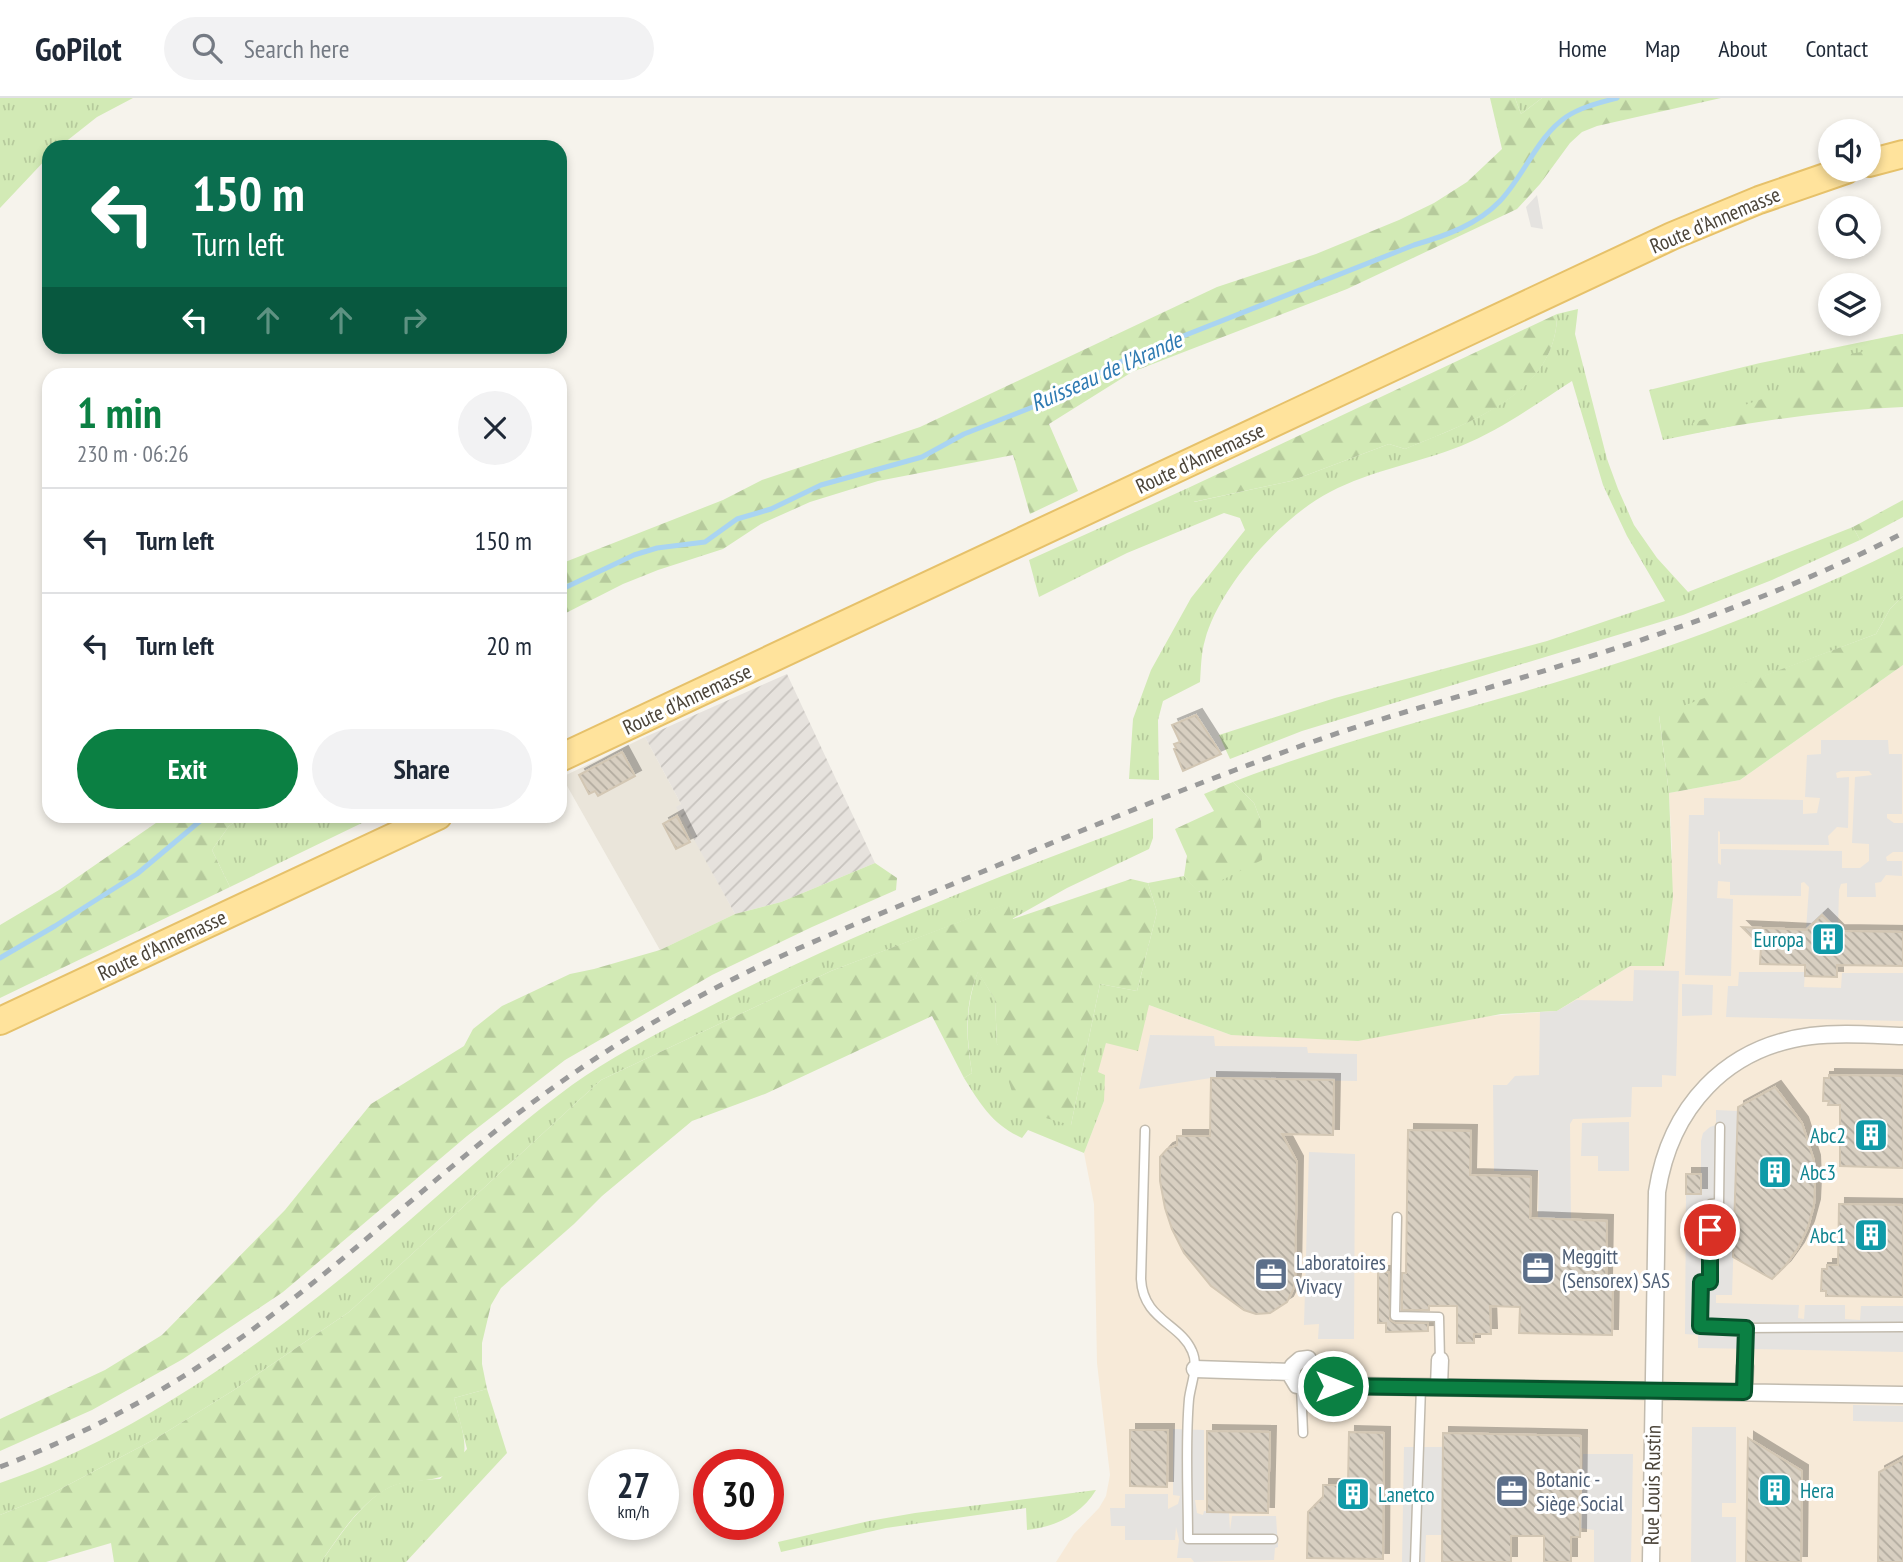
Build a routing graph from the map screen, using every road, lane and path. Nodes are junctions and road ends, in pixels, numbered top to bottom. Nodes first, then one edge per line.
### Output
1 (1903, 154) edge
2 (1881, 160) edge
3 (1818, 180) edge
4 (567, 755) edge
5 (423, 823) edge
6 (0, 1021) edge
7 (1903, 1036) edge
8 (1720, 1127) dead end
9 (1145, 1130) dead end
10 (1397, 1217) dead end
11 (1903, 1327) edge
12 (1746, 1328) junction
13 (1308, 1359) dead end
14 (1440, 1360) joint
15 (1745, 1366) joint
16 (1195, 1369) junction
17 (1296, 1379) junction
18 (1421, 1387) junction
19 (1439, 1387) junction
20 (1654, 1390) junction
21 (1744, 1392) junction
22 (1903, 1395) edge
23 (1303, 1433) dead end
24 (1273, 1539) dead end
25 (1415, 1562) edge
26 (1651, 1562) edge

1 - 2 main road
3 - 4 main road, Route d'Annemasse
5 - 6 main road, Route d'Annemasse
7 - 20 street, Rue Louis Rustin
8 - 12 lane
9 - 16 lane
10 - 14 lane
11 - 12 lane
12 - 15 lane
13 - 17 street
14 - 19 street
15 - 21 street
16 - 17 street
16 - 24 lane
17 - 18 street
17 - 23 lane
18 - 19 street
18 - 25 lane
19 - 20 street
20 - 21 street
20 - 26 street, Rue Louis Rustin
21 - 22 street

